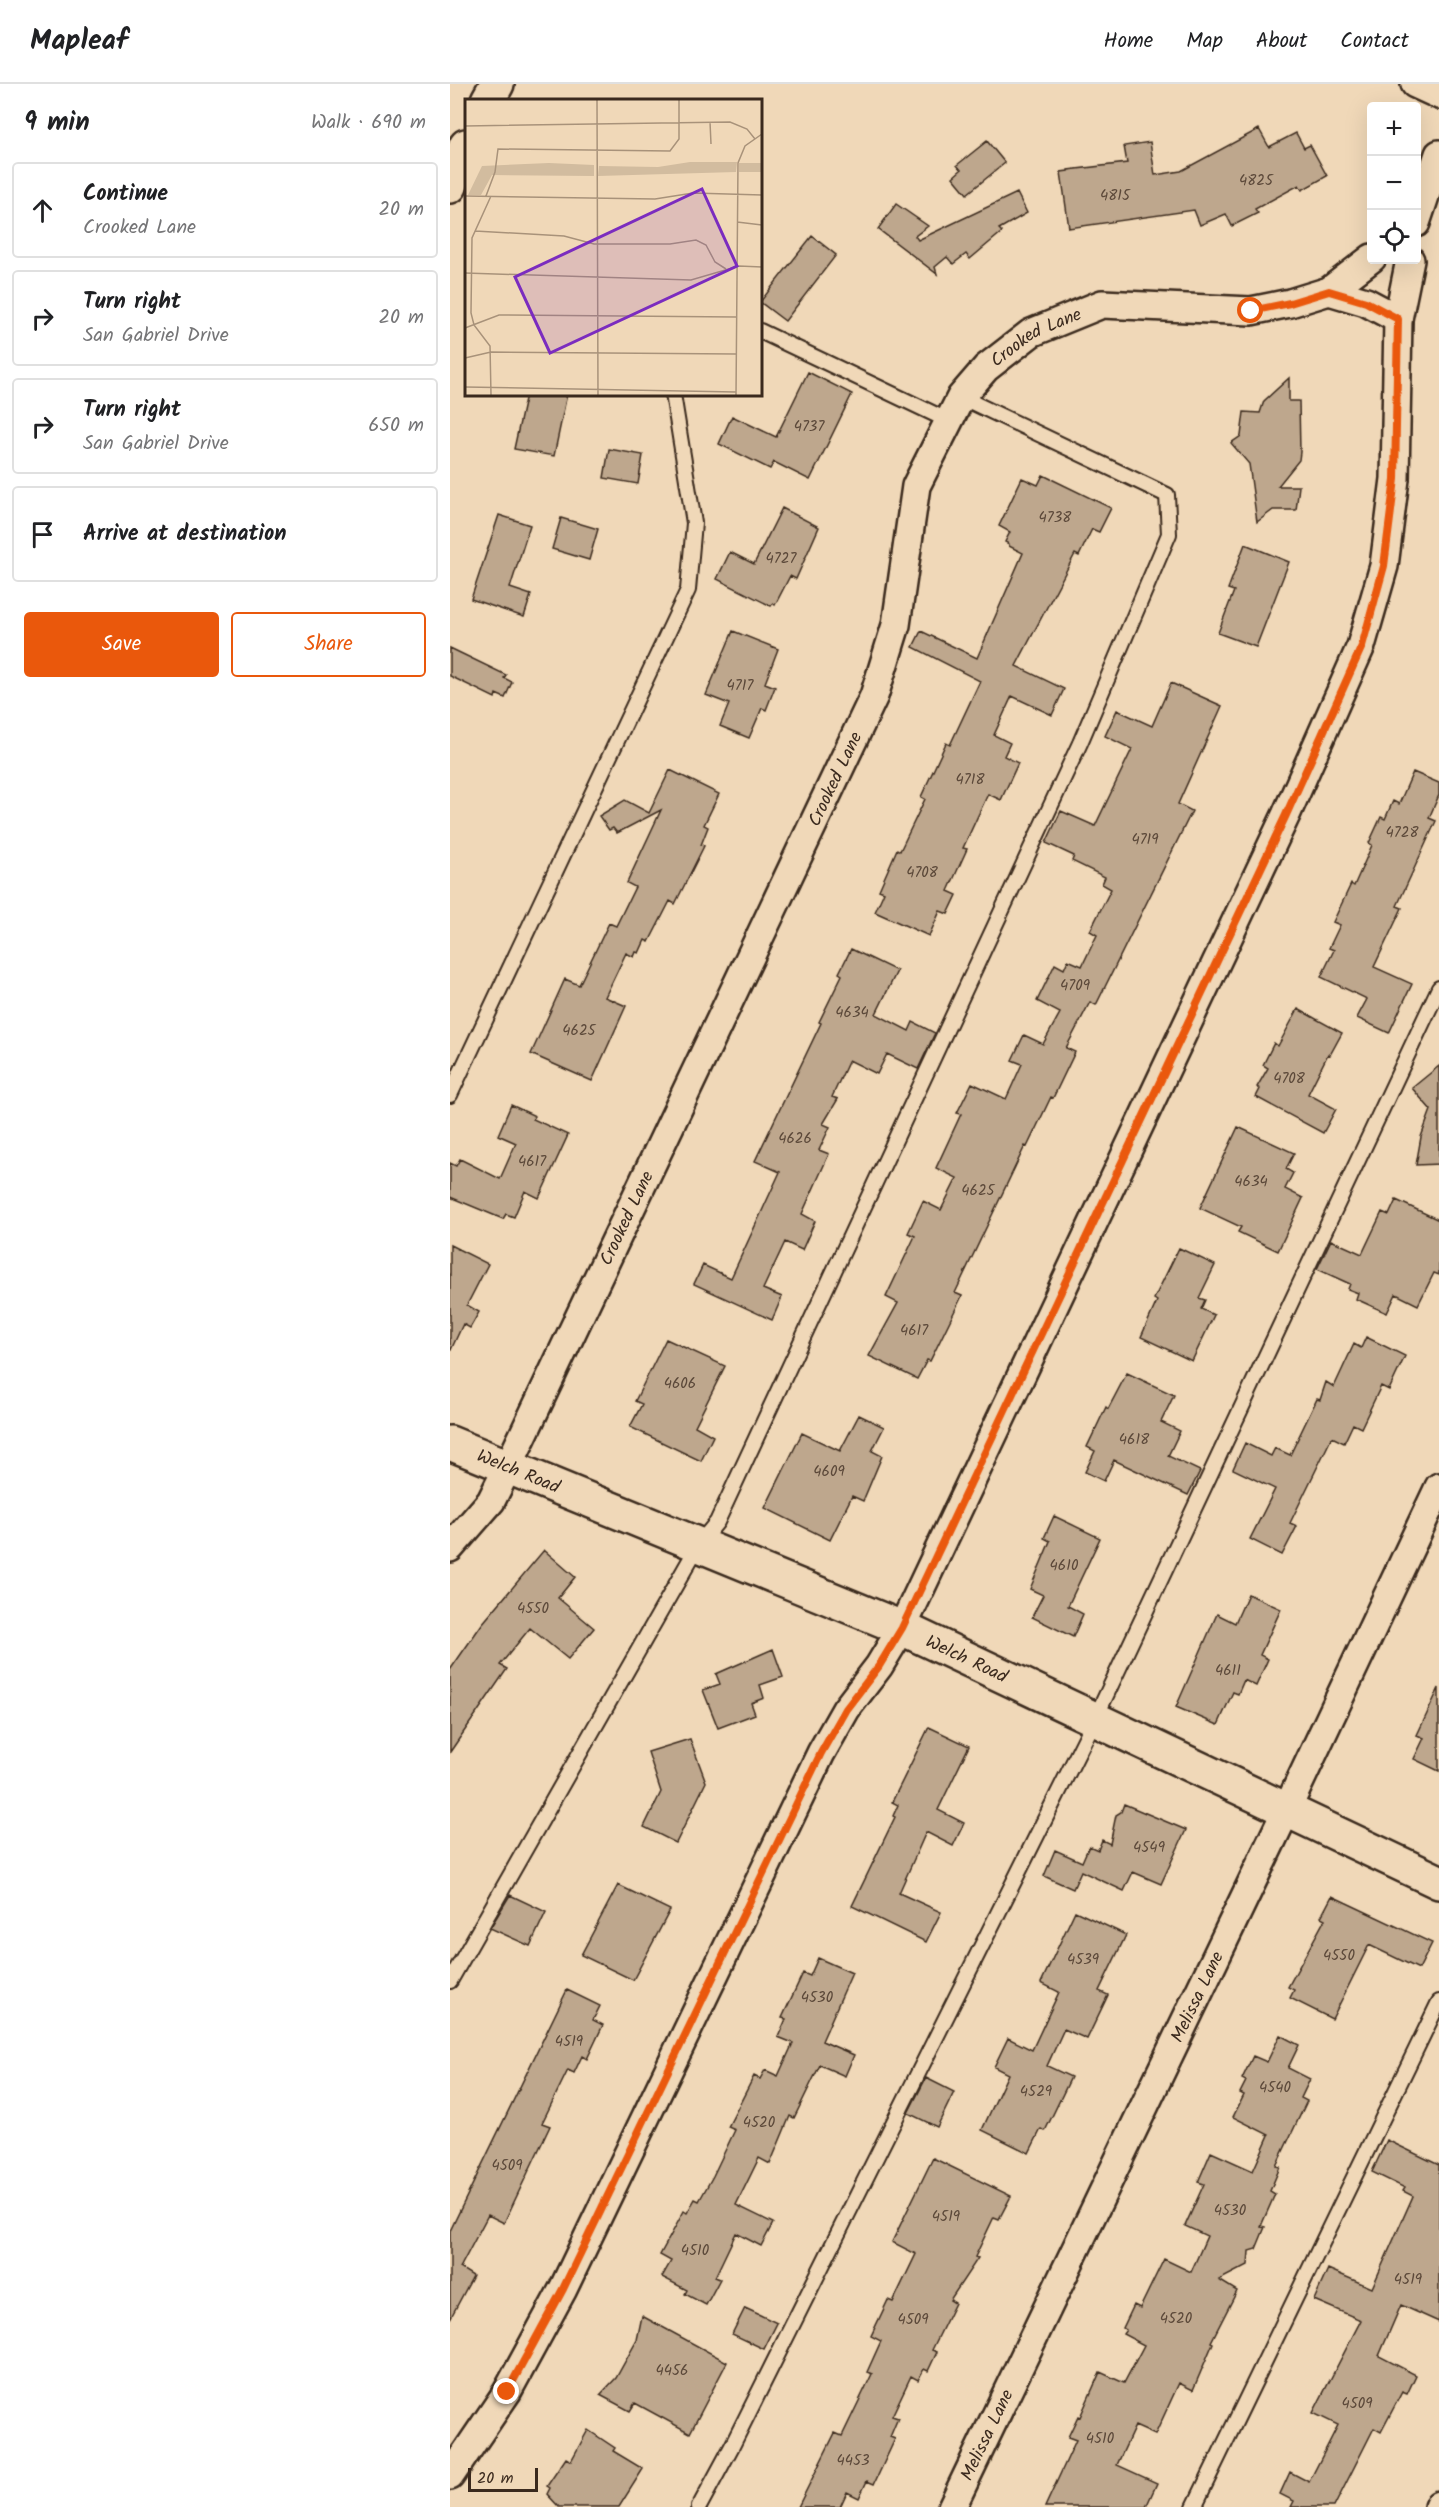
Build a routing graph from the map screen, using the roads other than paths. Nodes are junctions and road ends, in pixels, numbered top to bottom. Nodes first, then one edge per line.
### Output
1 (497, 84) edge
2 (1415, 84) edge
3 (1439, 95) edge
4 (489, 99) edge
5 (465, 148) edge
6 (1439, 154) edge
7 (450, 186) edge
8 (1420, 210) edge
9 (1367, 261) edge
10 (1409, 264) edge
11 (1329, 291) junction
12 (1398, 319) junction
13 (762, 332) edge
14 (674, 396) edge
15 (962, 397) junction
16 (949, 421) junction
17 (1439, 988) edge
18 (450, 1095) edge
19 (450, 1443) edge
20 (508, 1467) junction
21 (1439, 1487) edge
22 (699, 1544) junction
23 (450, 1548) edge
24 (902, 1628) junction
25 (1095, 1719) junction
26 (1287, 1809) junction
27 (1439, 1882) edge
28 (450, 1981) edge
29 (1439, 2002) edge
30 (450, 2476) edge
31 (699, 2507) edge
32 (952, 2507) edge
33 (1194, 2507) edge

1 - 4 street
2 - 3 street
5 - 7 street
6 - 8 street
9 - 11 street, Crooked Lane
10 - 12 street
11 - 12 street
11 - 15 street, Crooked Lane
12 - 24 street
13 - 16 lane
14 - 18 lane
15 - 16 street, Crooked Lane
15 - 22 lane
16 - 20 street, Crooked Lane
17 - 25 lane
19 - 20 street, Welch Road
20 - 22 street, Welch Road
20 - 23 street, Crooked Lane
21 - 26 street, Melissa Lane
22 - 24 street, Welch Road
22 - 28 lane
24 - 25 street, Welch Road
24 - 30 street
25 - 26 street, Welch Road
25 - 31 lane
26 - 27 street, Welch Road
26 - 32 street, Melissa Lane
29 - 33 lane

